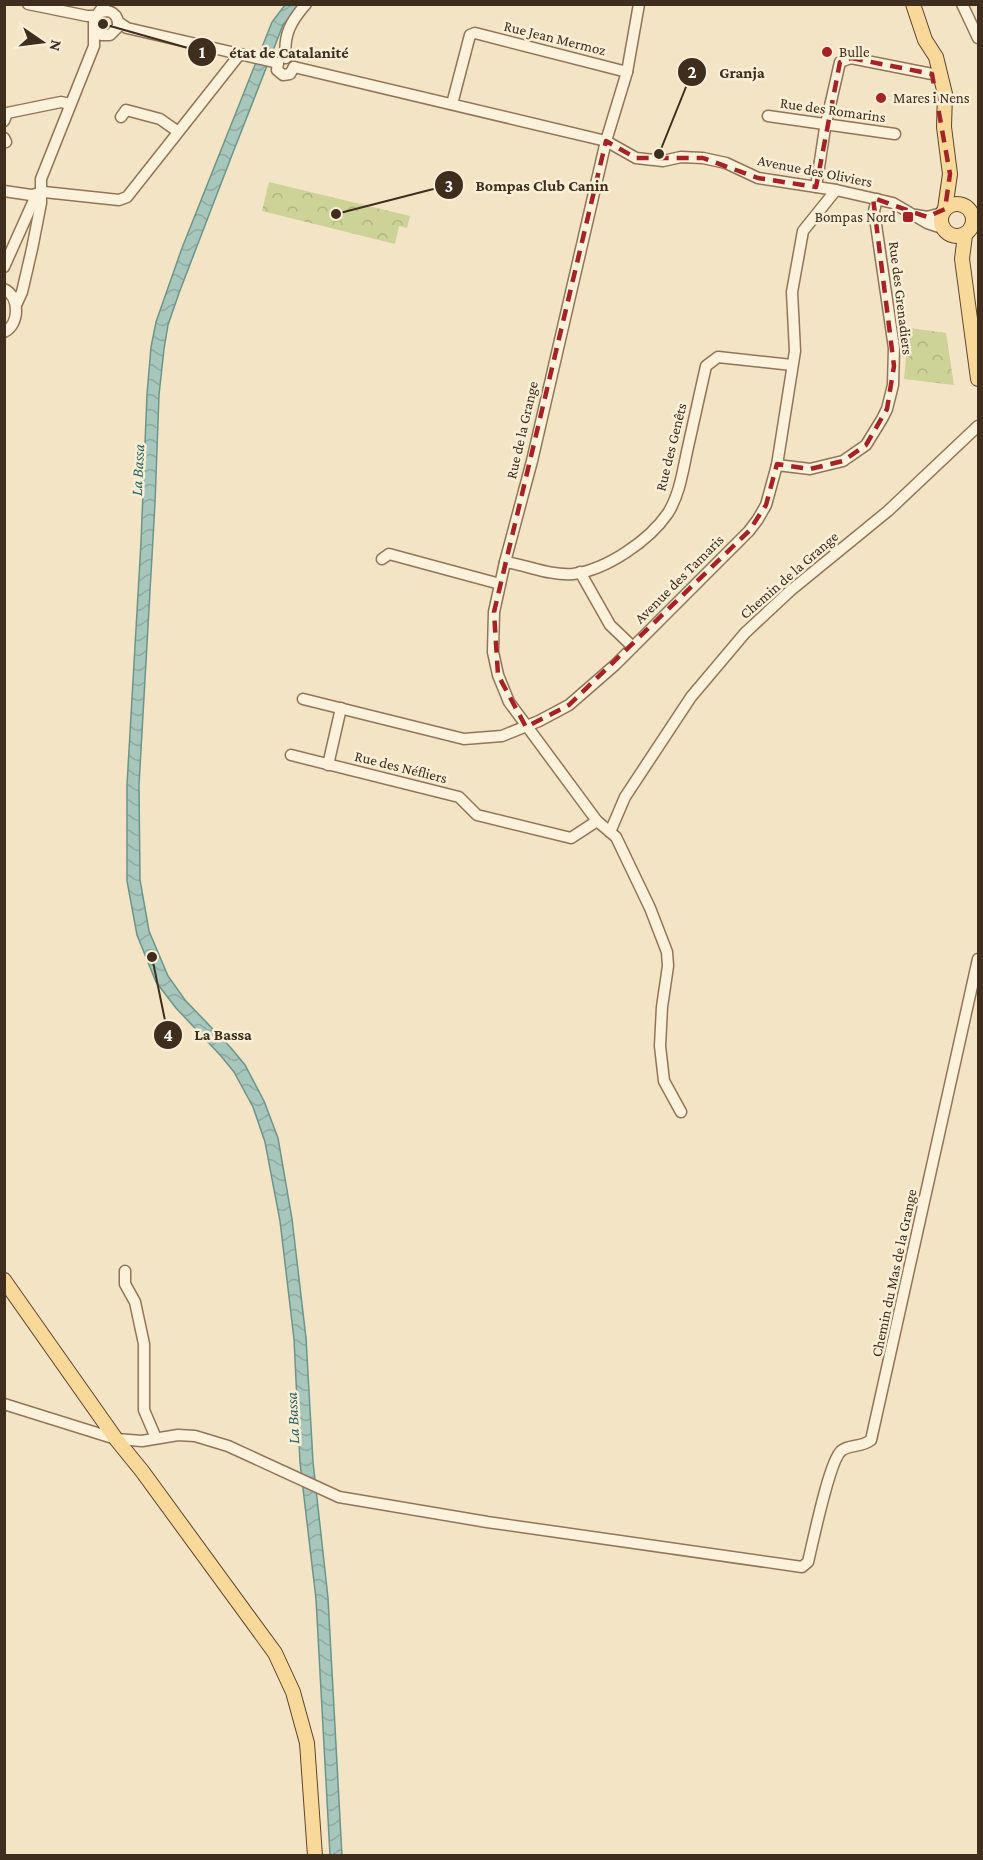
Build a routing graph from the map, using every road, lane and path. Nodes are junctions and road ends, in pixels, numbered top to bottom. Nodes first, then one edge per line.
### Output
1 (28, 4) edge
2 (306, 4) edge
3 (639, 4) edge
4 (915, 4) edge
5 (962, 4) edge
6 (106, 20) edge
7 (978, 38) edge
8 (930, 50) junction
9 (240, 54) junction
10 (278, 61) junction
11 (294, 67) junction
12 (627, 72) junction
13 (932, 74) junction
14 (70, 104) junction
15 (452, 104) junction
16 (768, 116) dead end
17 (121, 117) dead end
18 (4, 121) edge
19 (828, 123) junction
20 (944, 127) junction
21 (177, 131) junction
22 (895, 134) dead end
23 (606, 141) junction
24 (950, 174) junction
25 (816, 187) junction
26 (836, 190) junction
27 (4, 191) edge
28 (40, 193) junction
29 (877, 199) junction
30 (961, 204) junction
31 (944, 211) junction
32 (916, 215) junction
33 (945, 231) junction
34 (965, 235) junction
35 (15, 245) junction
36 (32, 249) junction
37 (962, 259) junction
38 (4, 267) edge
39 (4, 289) edge
40 (17, 303) junction
41 (7, 331) edge
42 (4, 344) edge
43 (792, 365) junction
44 (978, 379) edge
45 (978, 426) edge
46 (777, 465) junction
47 (381, 559) dead end
48 (505, 562) junction
49 (580, 572) junction
50 (500, 584) junction
51 (633, 647) junction
52 (303, 699) dead end
53 (341, 708) junction
54 (526, 727) junction
55 (291, 755) dead end
56 (328, 765) junction
57 (597, 821) junction
58 (610, 832) junction
59 (978, 959) edge
60 (681, 1112) dead end
61 (125, 1271) dead end
62 (4, 1280) edge
63 (4, 1404) edge
64 (156, 1438) junction
65 (116, 1439) junction
66 (315, 1856) edge

1 - 6 street
2 - 10 street
3 - 12 street, Rue de la Grange
4 - 8 main road
5 - 7 street
6 - 9 street
6 - 14 street
8 - 13 main road
8 - 20 main road
9 - 10 street
9 - 21 street
10 - 11 street
10 - 11 street, Avenue des Oliviers
11 - 15 street, Avenue des Oliviers
12 - 15 street, Rue Jean Mermoz
12 - 23 street, Rue de la Grange
13 - 19 street
13 - 20 main road
14 - 18 street
14 - 28 street
15 - 23 street, Avenue des Oliviers
16 - 19 street, Rue des Romarins
17 - 21 street
19 - 22 street, Rue des Romarins
19 - 25 street
20 - 24 main road
21 - 28 street
23 - 25 street, Avenue des Oliviers
23 - 48 street, Rue de la Grange
24 - 30 main road
24 - 31 main road
25 - 26 street, Avenue des Oliviers
26 - 29 street, Avenue des Oliviers
26 - 43 street, Avenue des Tamaris
27 - 28 street
28 - 35 street
28 - 36 street
29 - 32 street, Avenue des Oliviers
29 - 46 street, Rue des Grenadiers
30 - 31 main road
30 - 34 main road
31 - 32 street
31 - 33 main road
32 - 33 street, Avenue des Oliviers
33 - 34 main road
33 - 37 main road
34 - 37 main road
35 - 36 street
35 - 38 street
36 - 40 street
37 - 44 main road
39 - 40 street
40 - 41 street
41 - 42 street
43 - 46 street, Avenue des Tamaris
43 - 49 street, Rue des Genêts
45 - 58 street, Chemin de la Grange
46 - 51 street, Avenue des Tamaris
47 - 50 street
48 - 49 street, Rue des Genêts
48 - 50 street, Rue de la Grange
49 - 51 street
50 - 54 street, Rue de la Grange
51 - 54 street, Avenue des Tamaris
52 - 53 street, Avenue des Tamaris
53 - 54 street, Avenue des Tamaris
53 - 56 street
54 - 57 street, Rue de la Grange
55 - 56 street, Rue des Néfliers
56 - 57 street, Rue des Néfliers
57 - 58 street, Rue de la Grange
58 - 60 street, Rue de la Grange
59 - 64 street, Chemin du Mas de la Grange
61 - 64 street
62 - 65 main road
63 - 65 street
64 - 65 street
65 - 66 main road

